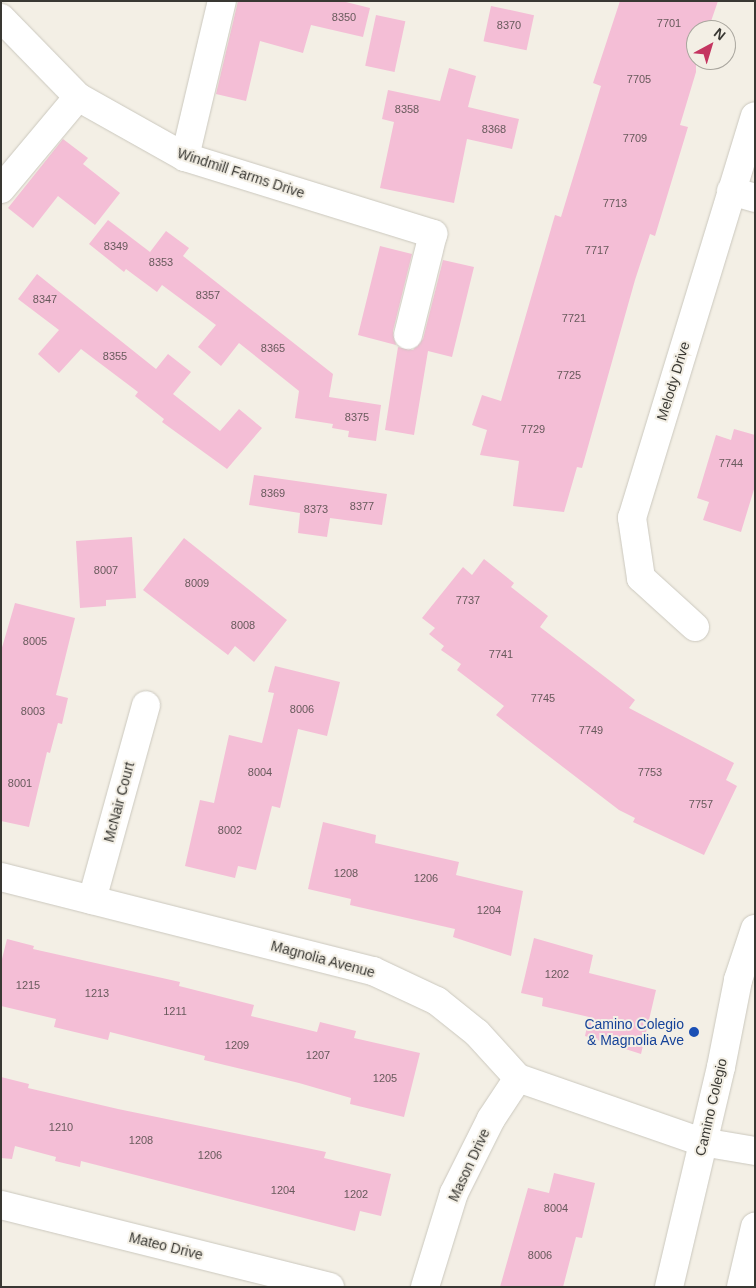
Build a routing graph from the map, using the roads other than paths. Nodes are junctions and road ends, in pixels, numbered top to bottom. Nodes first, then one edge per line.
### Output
1 (222, 1) edge
2 (1, 18) edge
3 (78, 98) junction
4 (755, 116) edge
5 (185, 157) junction
6 (1, 189) edge
7 (743, 194) edge
8 (408, 335) dead end
9 (695, 627) dead end
10 (146, 705) dead end
11 (1, 878) edge
12 (92, 900) junction
13 (755, 929) edge
14 (518, 1078) junction
15 (702, 1142) junction
16 (755, 1151) edge
17 (1, 1205) edge
18 (755, 1228) edge
19 (330, 1287) edge
20 (425, 1287) edge
21 (668, 1287) edge
22 (740, 1287) edge

1 - 5 street
2 - 3 street, Windmill Farms Drive
3 - 5 street, Windmill Farms Drive
3 - 6 street
4 - 7 street, Melody Drive
5 - 8 street, Windmill Farms Drive
7 - 9 street, Melody Drive
10 - 12 street, McNair Court
11 - 12 street, Magnolia Avenue
12 - 14 street, Magnolia Avenue
13 - 15 street, Camino Colegio
14 - 15 street, Magnolia Avenue
14 - 20 street, Mason Drive
15 - 16 street, Magnolia Avenue
15 - 21 street, Camino Colegio
17 - 19 street, Mateo Drive
18 - 22 street

